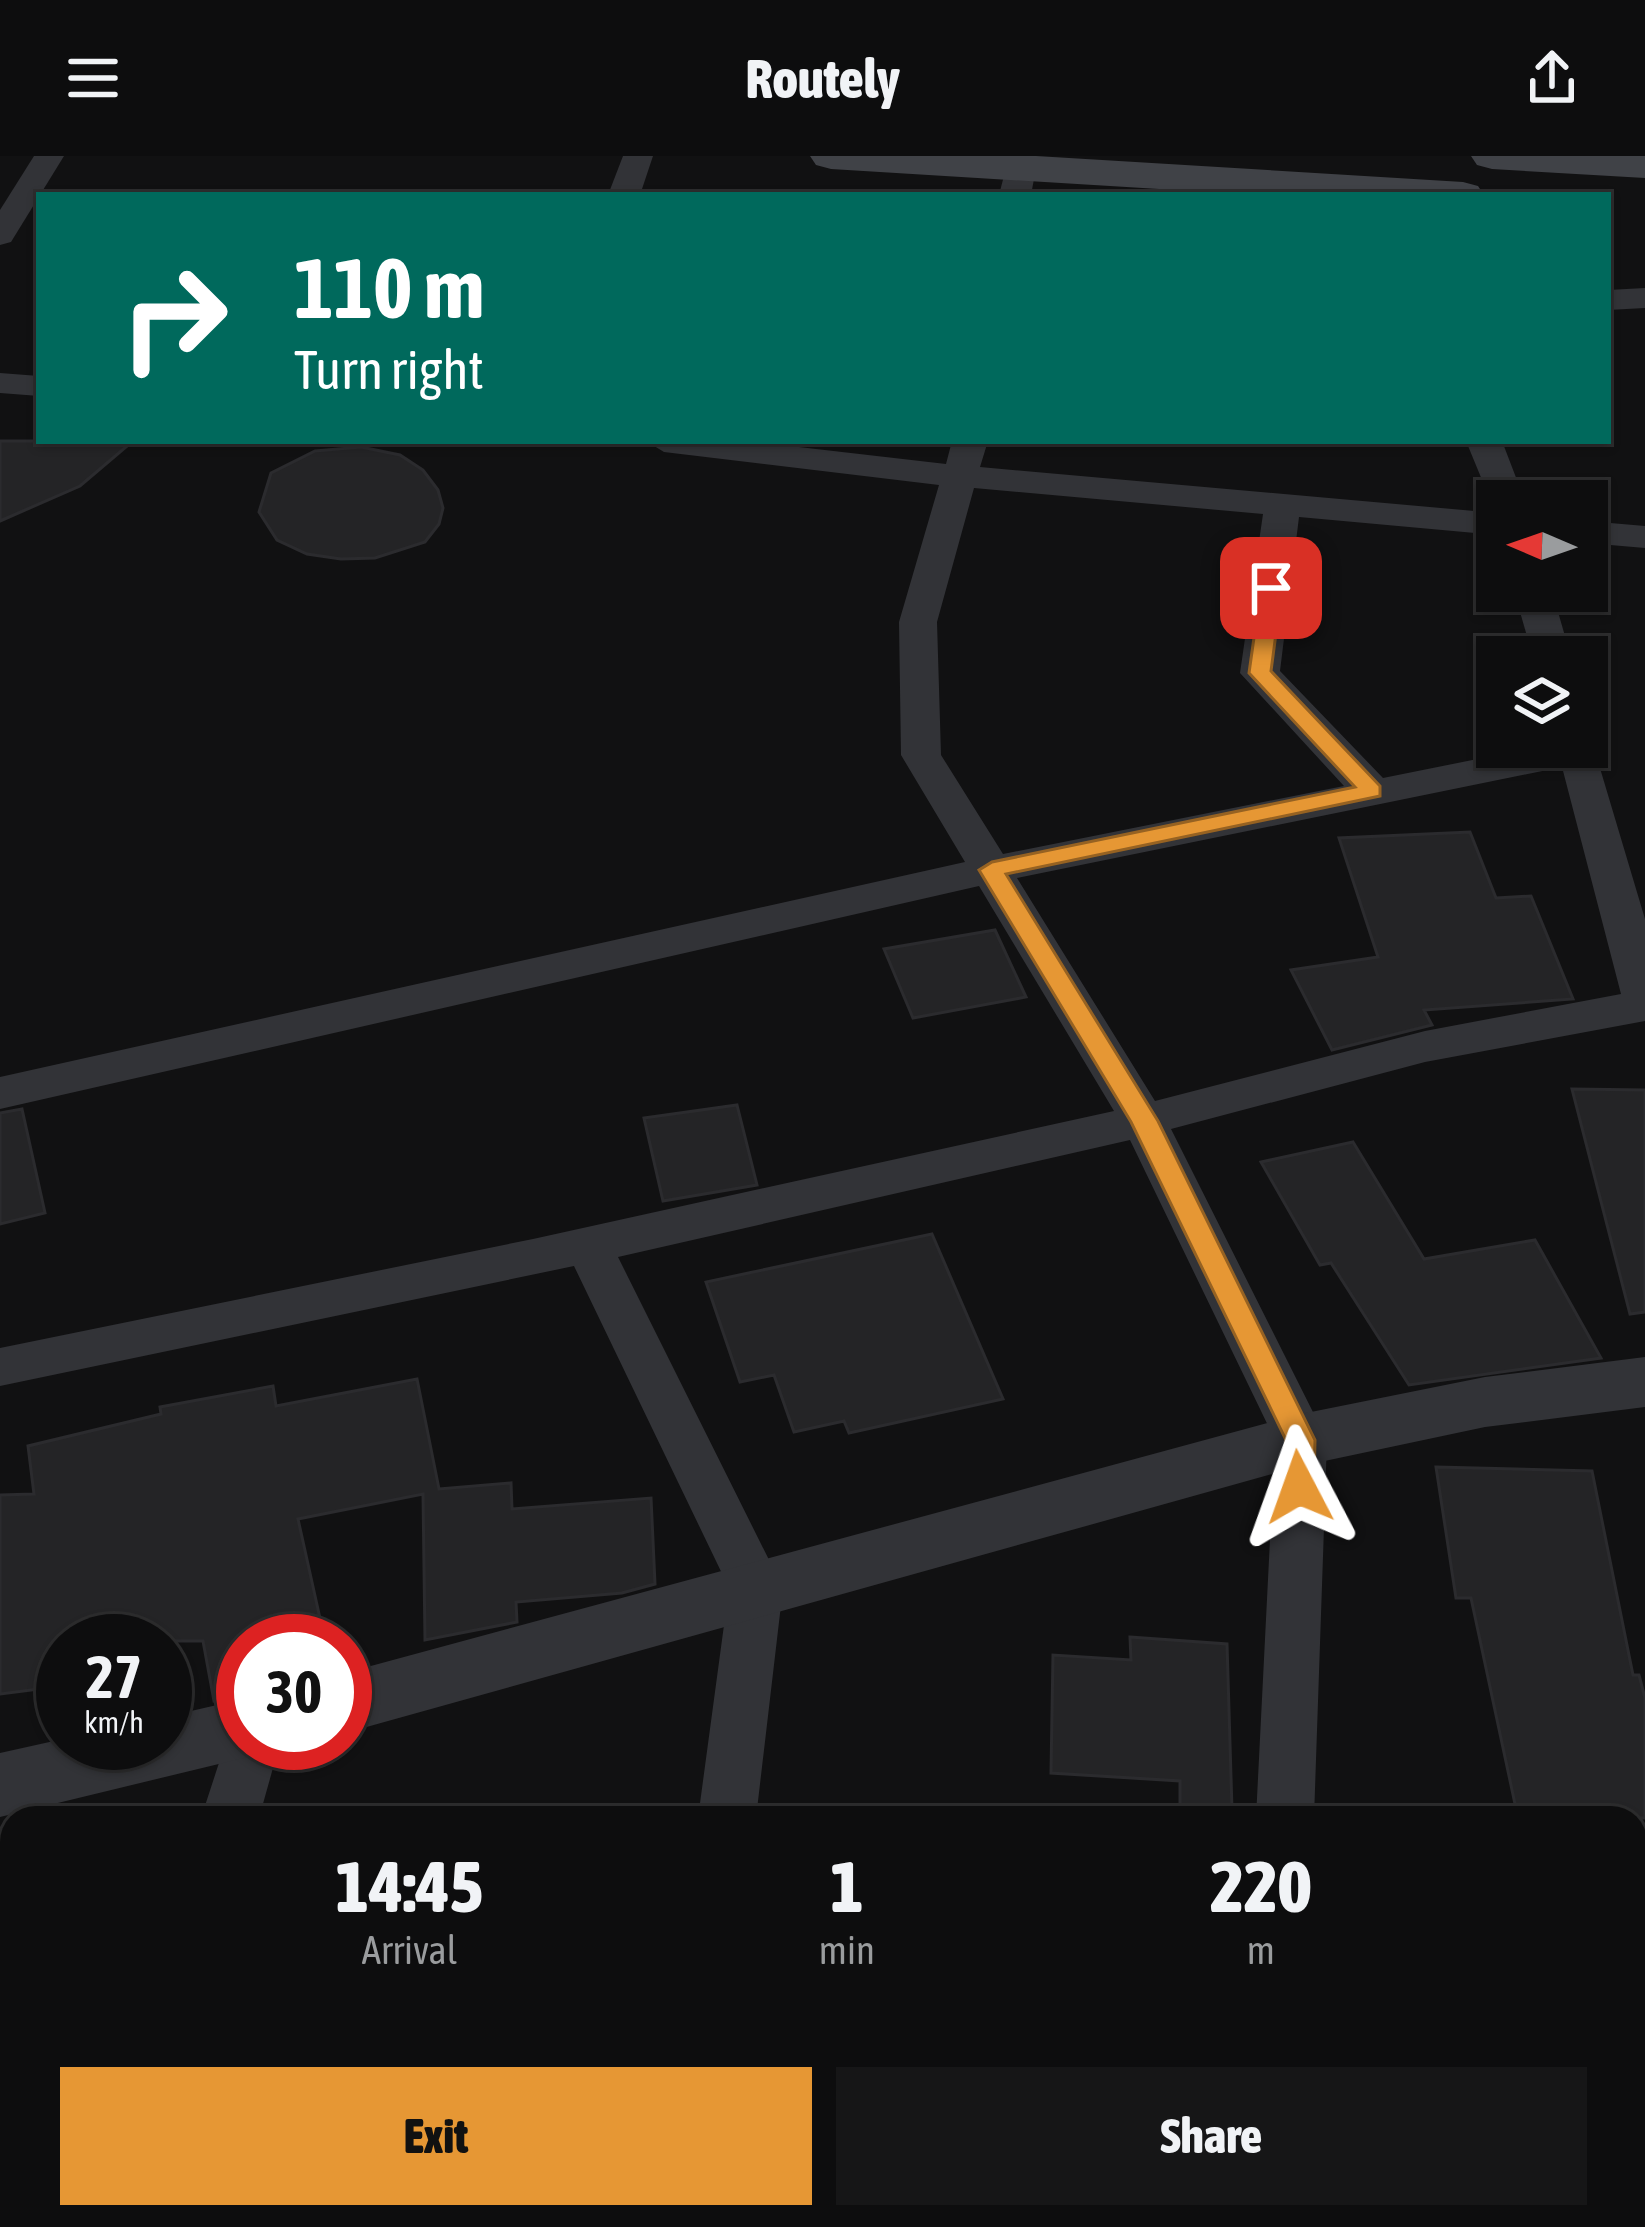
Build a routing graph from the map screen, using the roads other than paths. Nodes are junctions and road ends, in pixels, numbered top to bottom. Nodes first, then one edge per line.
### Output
1 (49, 156) edge
2 (638, 156) edge
3 (830, 156) edge
4 (1492, 156) edge
5 (1645, 165) edge
6 (1018, 181) edge
7 (625, 192) edge
8 (1367, 192) edge
9 (1611, 204) edge
10 (1645, 206) edge
11 (0, 236) edge
12 (1645, 298) edge
13 (1611, 300) edge
14 (0, 383) edge
15 (36, 386) edge
16 (717, 444) edge
17 (1485, 444) edge
18 (966, 458) edge
19 (1500, 480) edge
20 (1283, 504) junction
21 (1476, 522) edge
22 (1608, 534) edge
23 (1645, 537) edge
24 (1484, 768) edge
25 (1582, 768) edge
26 (1372, 791) junction
27 (992, 870) junction
28 (1645, 1003) edge
29 (0, 1094) edge
30 (1144, 1121) junction
31 (590, 1249) junction
32 (0, 1367) edge
33 (1645, 1382) edge
34 (1300, 1440) junction
35 (756, 1588) junction
36 (372, 1695) edge
37 (216, 1736) edge
38 (243, 1770) edge
39 (0, 1785) edge
40 (233, 1806) edge
41 (729, 1806) edge
42 (1285, 1806) edge

1 - 11 street
2 - 7 street
3 - 6 main road
4 - 5 main road
6 - 8 main road
9 - 10 main road
12 - 13 street
14 - 15 street
16 - 18 street
17 - 19 street
18 - 20 street
18 - 27 street
20 - 21 street
20 - 26 street
22 - 23 street
24 - 26 street
25 - 28 street
26 - 27 street
27 - 29 street
27 - 30 street
28 - 30 street
30 - 31 street
30 - 34 street
31 - 32 street
31 - 35 street
33 - 34 street
34 - 35 street
34 - 42 street
35 - 36 street
35 - 41 street
37 - 39 street
38 - 40 street

